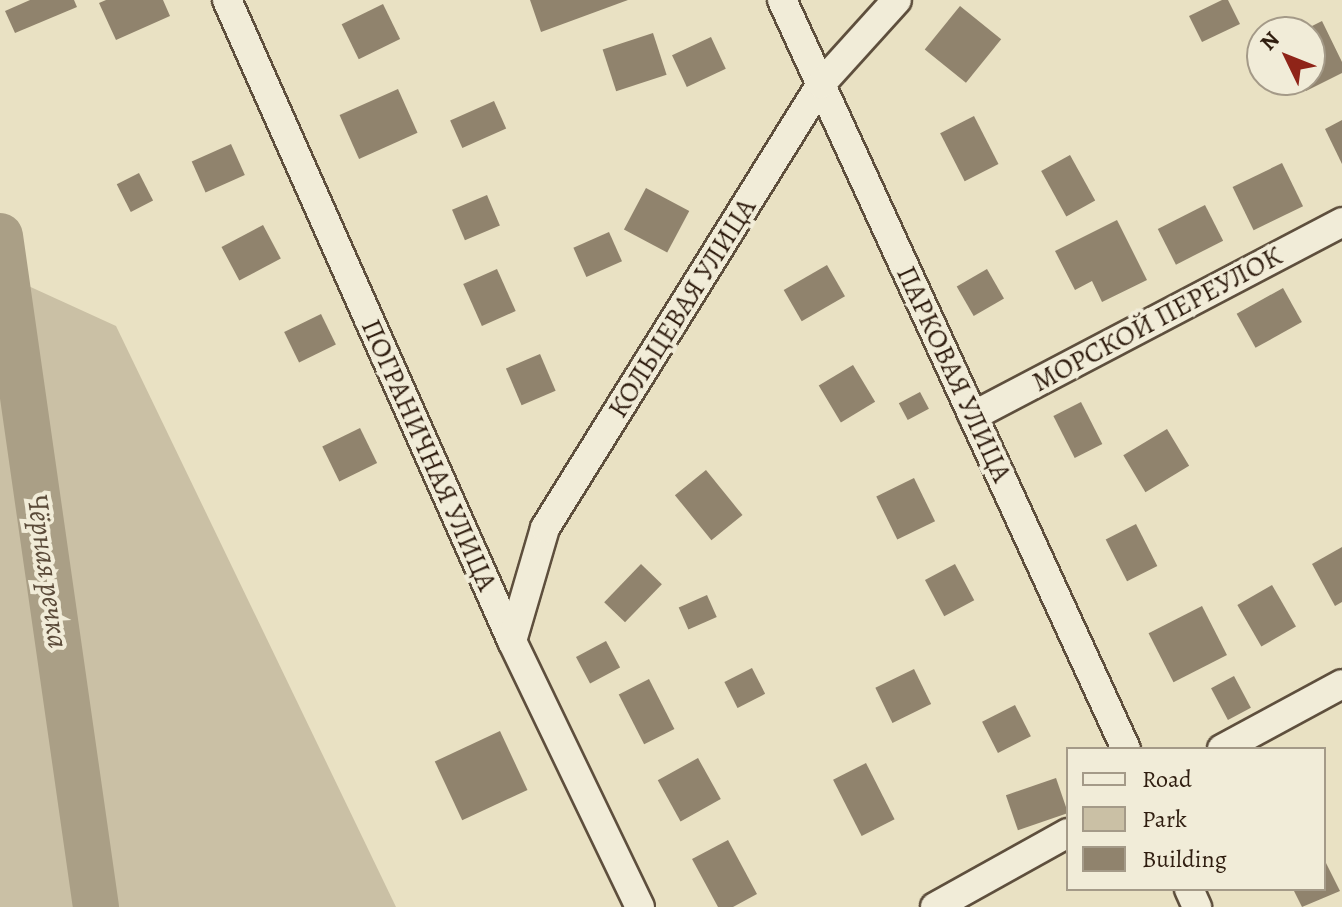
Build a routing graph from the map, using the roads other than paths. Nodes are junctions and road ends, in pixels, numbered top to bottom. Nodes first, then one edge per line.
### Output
1 (227, 0) edge
2 (782, 0) edge
3 (897, 0) edge
4 (821, 84) junction
5 (1342, 222) edge
6 (973, 416) junction
7 (512, 641) junction
8 (1342, 684) edge
9 (1125, 747) edge
10 (1226, 747) edge
11 (1066, 834) edge
12 (640, 907) edge
13 (935, 907) edge

1 - 7 street, ПОГРАНИЧНАЯ УЛИЦА
2 - 4 street, ПАРКОВАЯ УЛИЦА
3 - 4 street, КОЛЬЦЕВАЯ УЛИЦА
4 - 6 street, ПАРКОВАЯ УЛИЦА
4 - 7 street, КОЛЬЦЕВАЯ УЛИЦА
5 - 6 street, МОРСКОЙ ПЕРЕУЛОК
6 - 9 street, ПАРКОВАЯ УЛИЦА
7 - 12 street, ПОГРАНИЧНАЯ УЛИЦА
8 - 10 street
11 - 13 street

